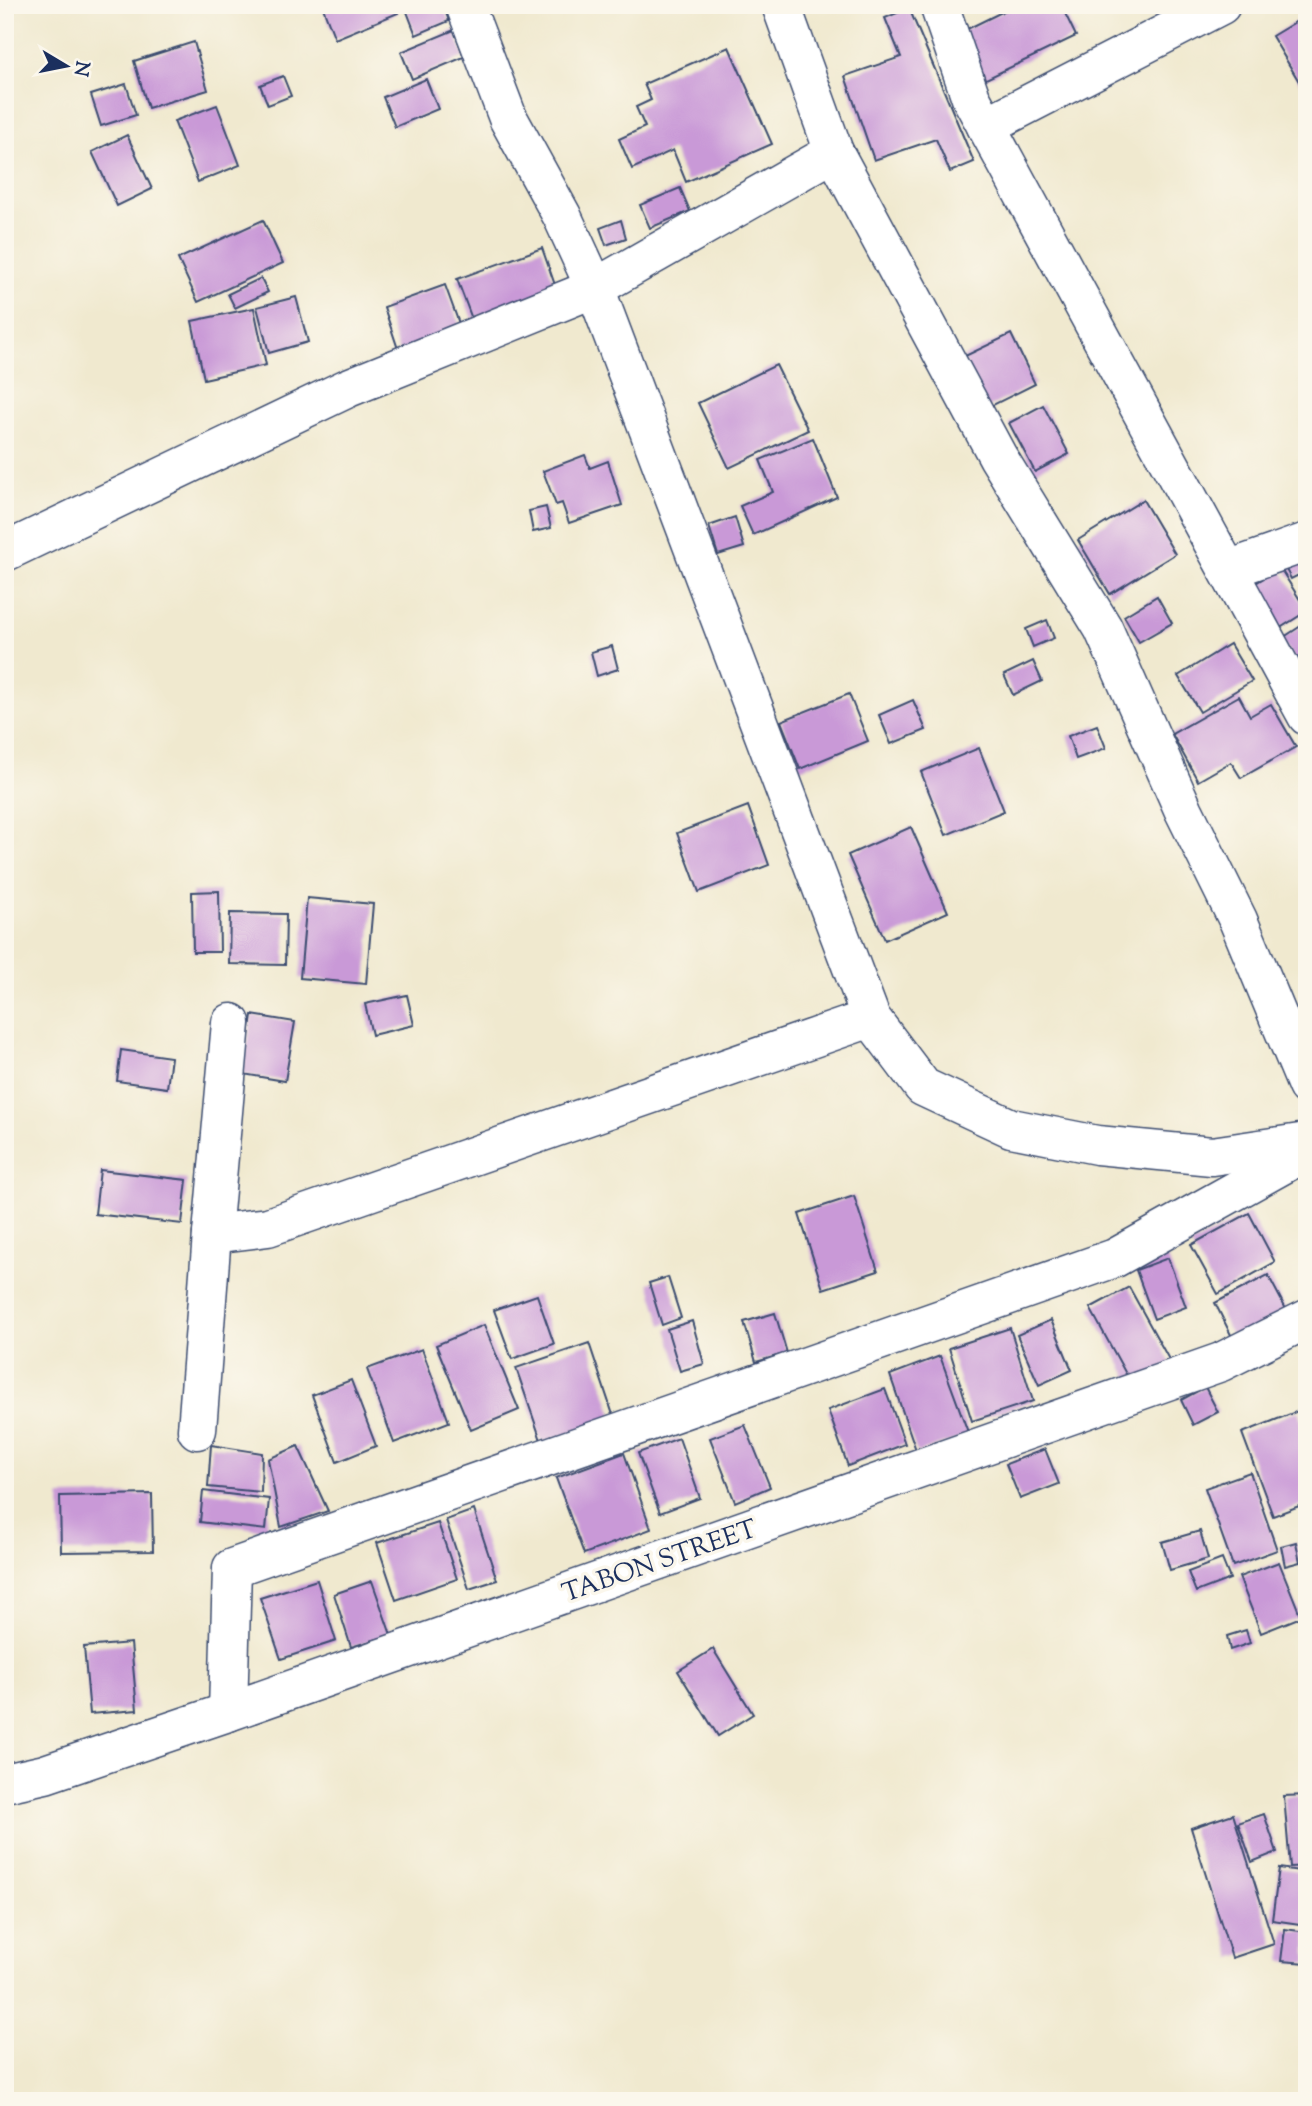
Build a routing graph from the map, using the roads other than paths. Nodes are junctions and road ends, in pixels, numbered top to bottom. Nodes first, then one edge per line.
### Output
1 (465, 5) edge
2 (781, 5) edge
3 (939, 5) edge
4 (1221, 5) edge
5 (986, 126) junction
6 (834, 152) junction
7 (595, 288) junction
8 (1307, 542) edge
9 (5, 551) edge
10 (1228, 570) junction
11 (1307, 716) edge
12 (872, 1018) junction
13 (231, 1023) dead end
14 (1307, 1086) edge
15 (1307, 1142) edge
16 (1307, 1151) edge
17 (212, 1234) junction
18 (1307, 1319) edge
19 (197, 1430) dead end
20 (228, 1712) junction
21 (5, 1783) edge

1 - 7 street
2 - 6 street
3 - 5 street
4 - 5 street
5 - 10 street
6 - 7 street
6 - 14 street
7 - 9 street
7 - 12 street
8 - 10 street
10 - 11 street
12 - 15 street
12 - 17 street
13 - 17 street
16 - 20 street
17 - 19 street
18 - 20 street, TABON STREET
20 - 21 street, TABON STREET

